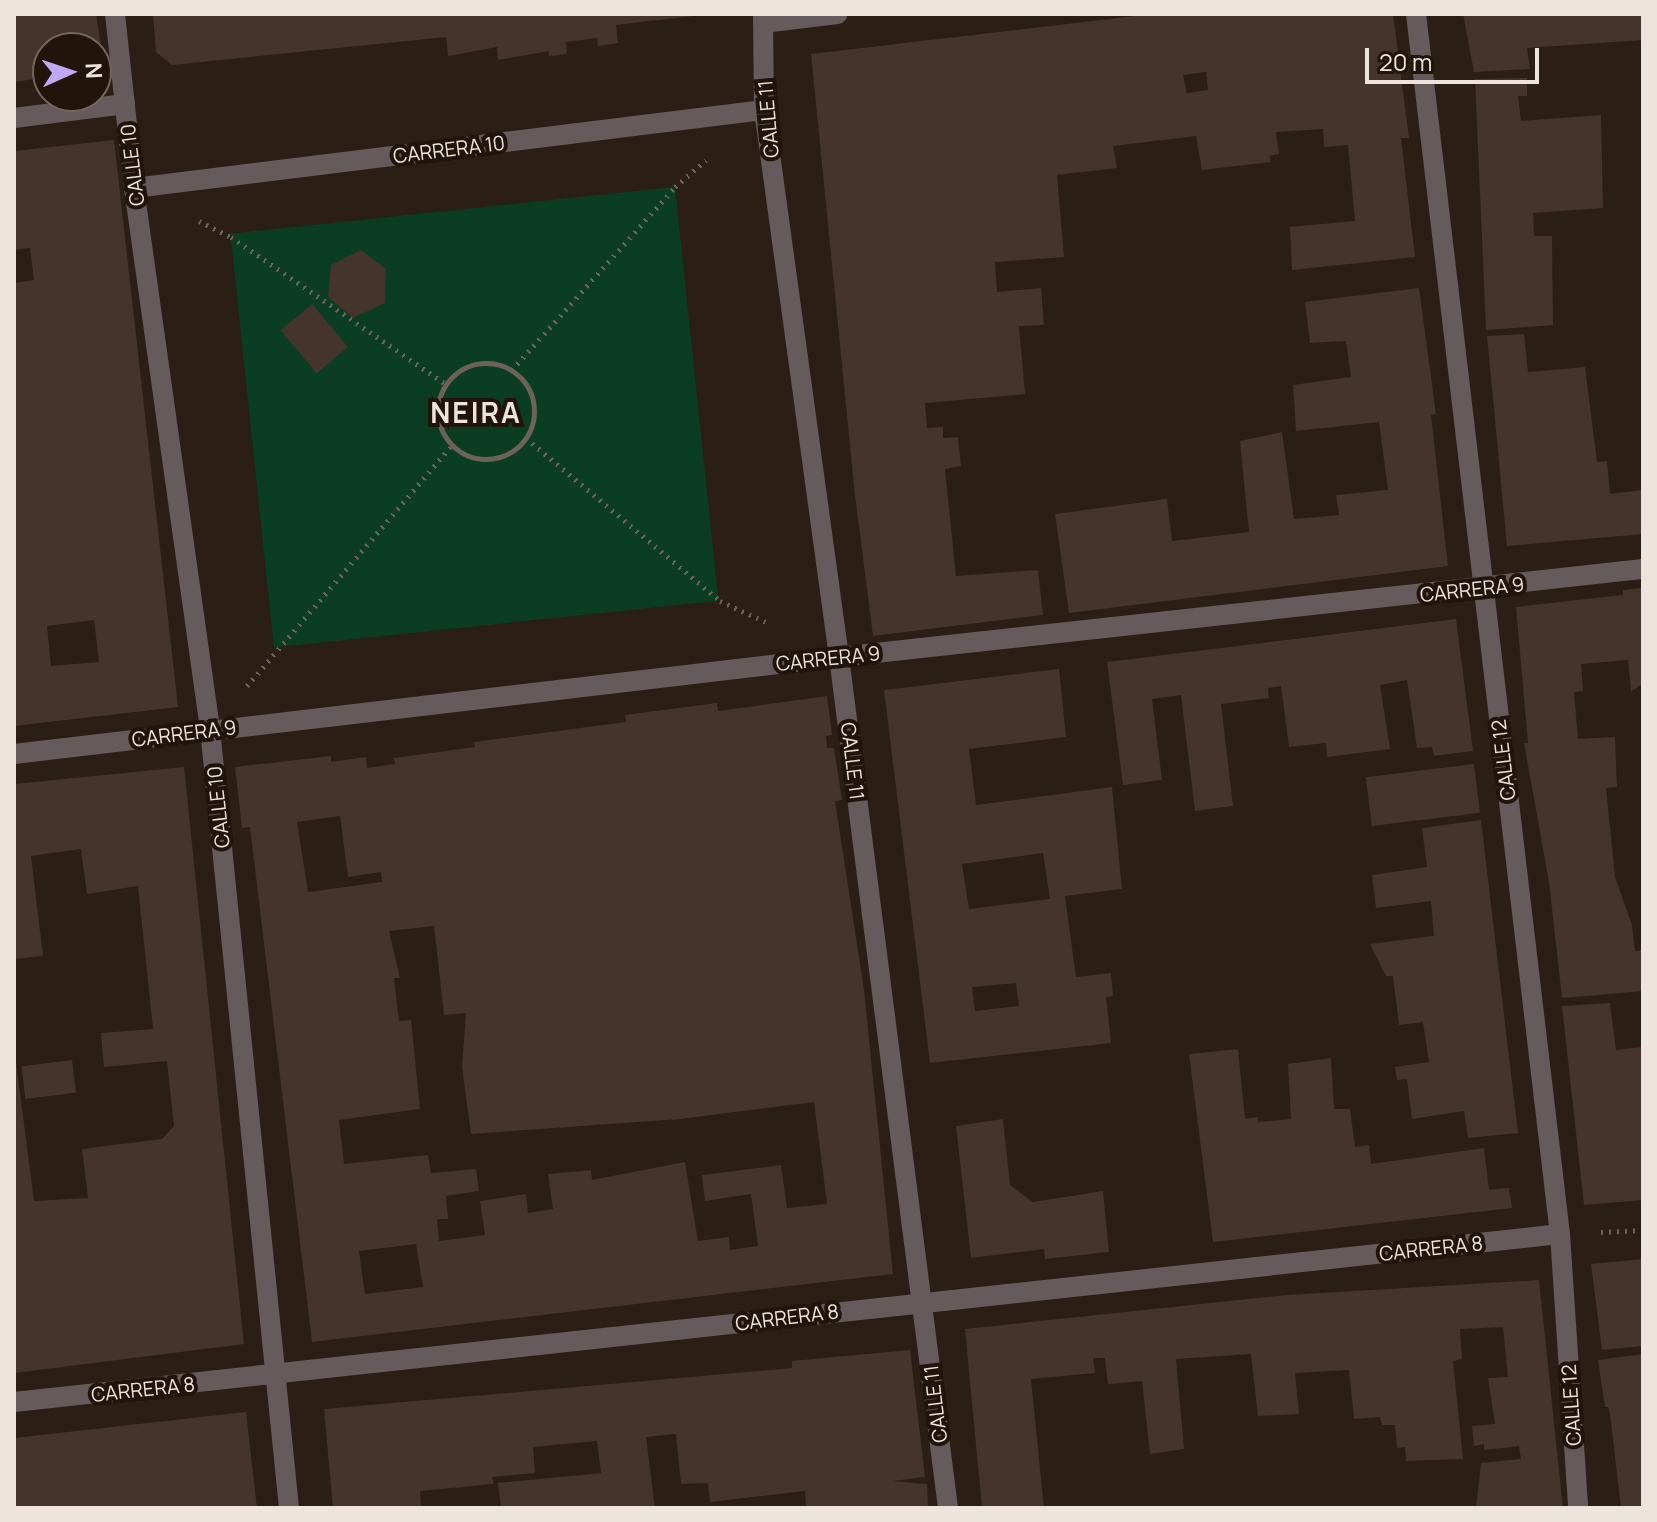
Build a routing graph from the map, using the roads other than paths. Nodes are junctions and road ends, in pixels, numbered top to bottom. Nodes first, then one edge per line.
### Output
1 (115, 14) edge
2 (837, 14) edge
3 (1416, 14) edge
4 (763, 18) edge
5 (125, 104) junction
6 (764, 110) junction
7 (14, 118) edge
8 (134, 188) junction
9 (1643, 569) edge
10 (1483, 588) junction
11 (839, 657) junction
12 (210, 729) junction
13 (14, 754) edge
14 (1560, 1234) junction
15 (923, 1301) junction
16 (273, 1376) junction
17 (14, 1402) edge
18 (289, 1508) edge
19 (948, 1508) edge
20 (1578, 1508) edge

1 - 5 street, CALLE 10
2 - 4 street
3 - 10 street, CALLE 12
4 - 6 street, CALLE 11
5 - 7 street
5 - 8 street, CALLE 10
6 - 8 street, CARRERA 10
6 - 11 street, CALLE 11
8 - 12 street, CALLE 10
9 - 10 street, CARRERA 9
10 - 11 street, CARRERA 9
10 - 14 street, CALLE 12
11 - 12 street, CARRERA 9
11 - 15 street, CALLE 11
12 - 13 street, CARRERA 9
12 - 16 street, CALLE 10
14 - 15 street, CARRERA 8
14 - 20 street, CALLE 12
15 - 16 street, CARRERA 8
15 - 19 street, CALLE 11
16 - 17 street, CARRERA 8
16 - 18 street, CALLE 10

